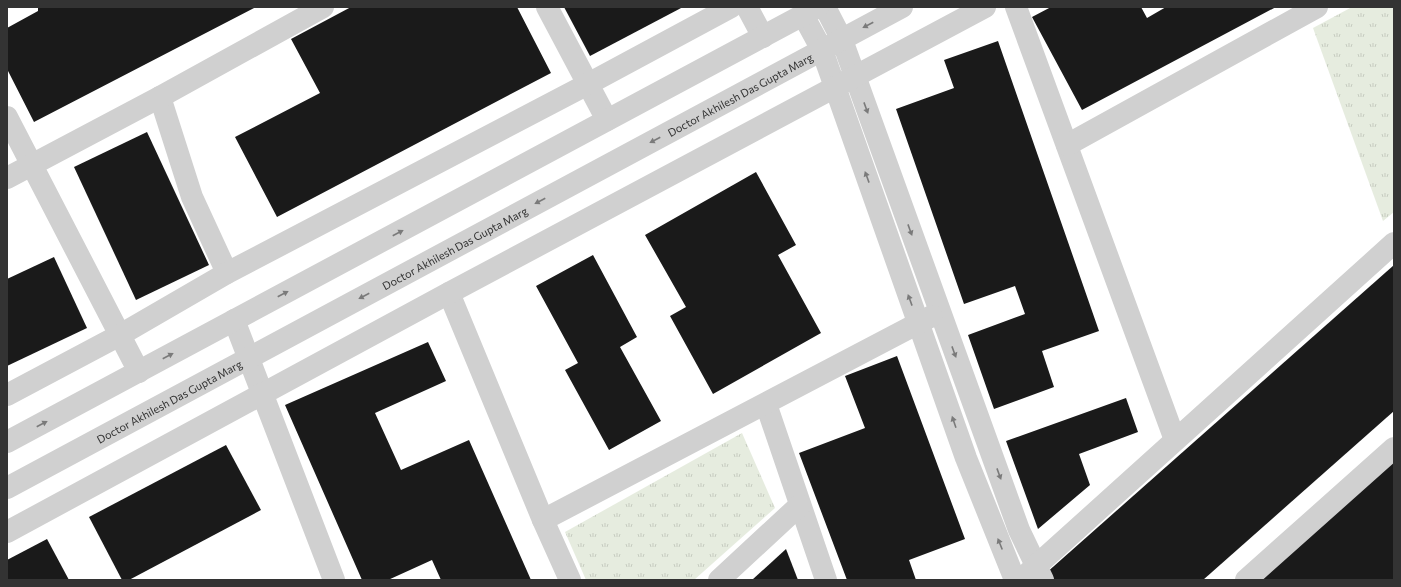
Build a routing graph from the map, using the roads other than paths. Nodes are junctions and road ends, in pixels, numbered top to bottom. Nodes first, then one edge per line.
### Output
1 (323, 7) edge
2 (547, 7) edge
3 (730, 7) edge
4 (747, 7) edge
5 (825, 7) edge
6 (902, 7) edge
7 (986, 7) edge
8 (1016, 7) edge
9 (1316, 7) edge
10 (811, 11) edge
11 (763, 37) junction
12 (842, 40) junction
13 (822, 50) junction
14 (855, 76) junction
15 (588, 84) junction
16 (834, 87) junction
17 (160, 97) junction
18 (7, 117) edge
19 (607, 120) junction
20 (1067, 145) junction
21 (32, 165) junction
22 (7, 178) edge
23 (1394, 243) edge
24 (227, 273) junction
25 (449, 293) junction
26 (940, 312) junction
27 (234, 320) junction
28 (919, 323) junction
29 (120, 335) junction
30 (248, 358) junction
31 (139, 372) junction
32 (262, 394) junction
33 (7, 395) edge
34 (766, 404) junction
35 (1175, 440) junction
36 (7, 442) edge
37 (1394, 448) edge
38 (7, 488) edge
39 (800, 505) junction
40 (543, 520) junction
41 (7, 532) edge
42 (1033, 575) edge
43 (334, 580) edge
44 (570, 580) edge
45 (719, 580) edge
46 (826, 580) edge
47 (1015, 580) edge
48 (1246, 580) edge

1 - 17 street
2 - 15 street
3 - 15 street
4 - 11 street
5 - 12 street
6 -> 12 street, Doctor Akhilesh Das Gupta Marg
7 - 14 street
8 - 20 street
9 - 20 street
10 - 11 street
10 - 13 street
11 - 19 street
12 - 13 street, Doctor Akhilesh Das Gupta Marg
12 - 14 street
13 - 16 street
13 -> 30 street, Doctor Akhilesh Das Gupta Marg
14 - 16 street
14 -> 26 street
15 - 19 street
15 - 24 street
16 - 25 street
28 -> 16 street
17 - 21 street
17 - 24 street
18 - 21 street
27 -> 19 street
20 - 35 street
21 - 22 street
21 - 29 street
23 - 35 street
24 - 29 street
25 - 32 street
25 - 40 street
26 - 28 street
26 -> 42 street
27 - 30 street
31 -> 27 street
28 - 34 street
47 -> 28 street
29 - 31 street
29 - 33 street
30 - 32 street
30 - 38 street, Doctor Akhilesh Das Gupta Marg
36 -> 31 street
32 - 41 street
32 - 43 street
34 - 39 street
34 - 40 street
35 - 42 street
37 - 48 street
39 - 45 street
39 - 46 street
40 - 44 street

